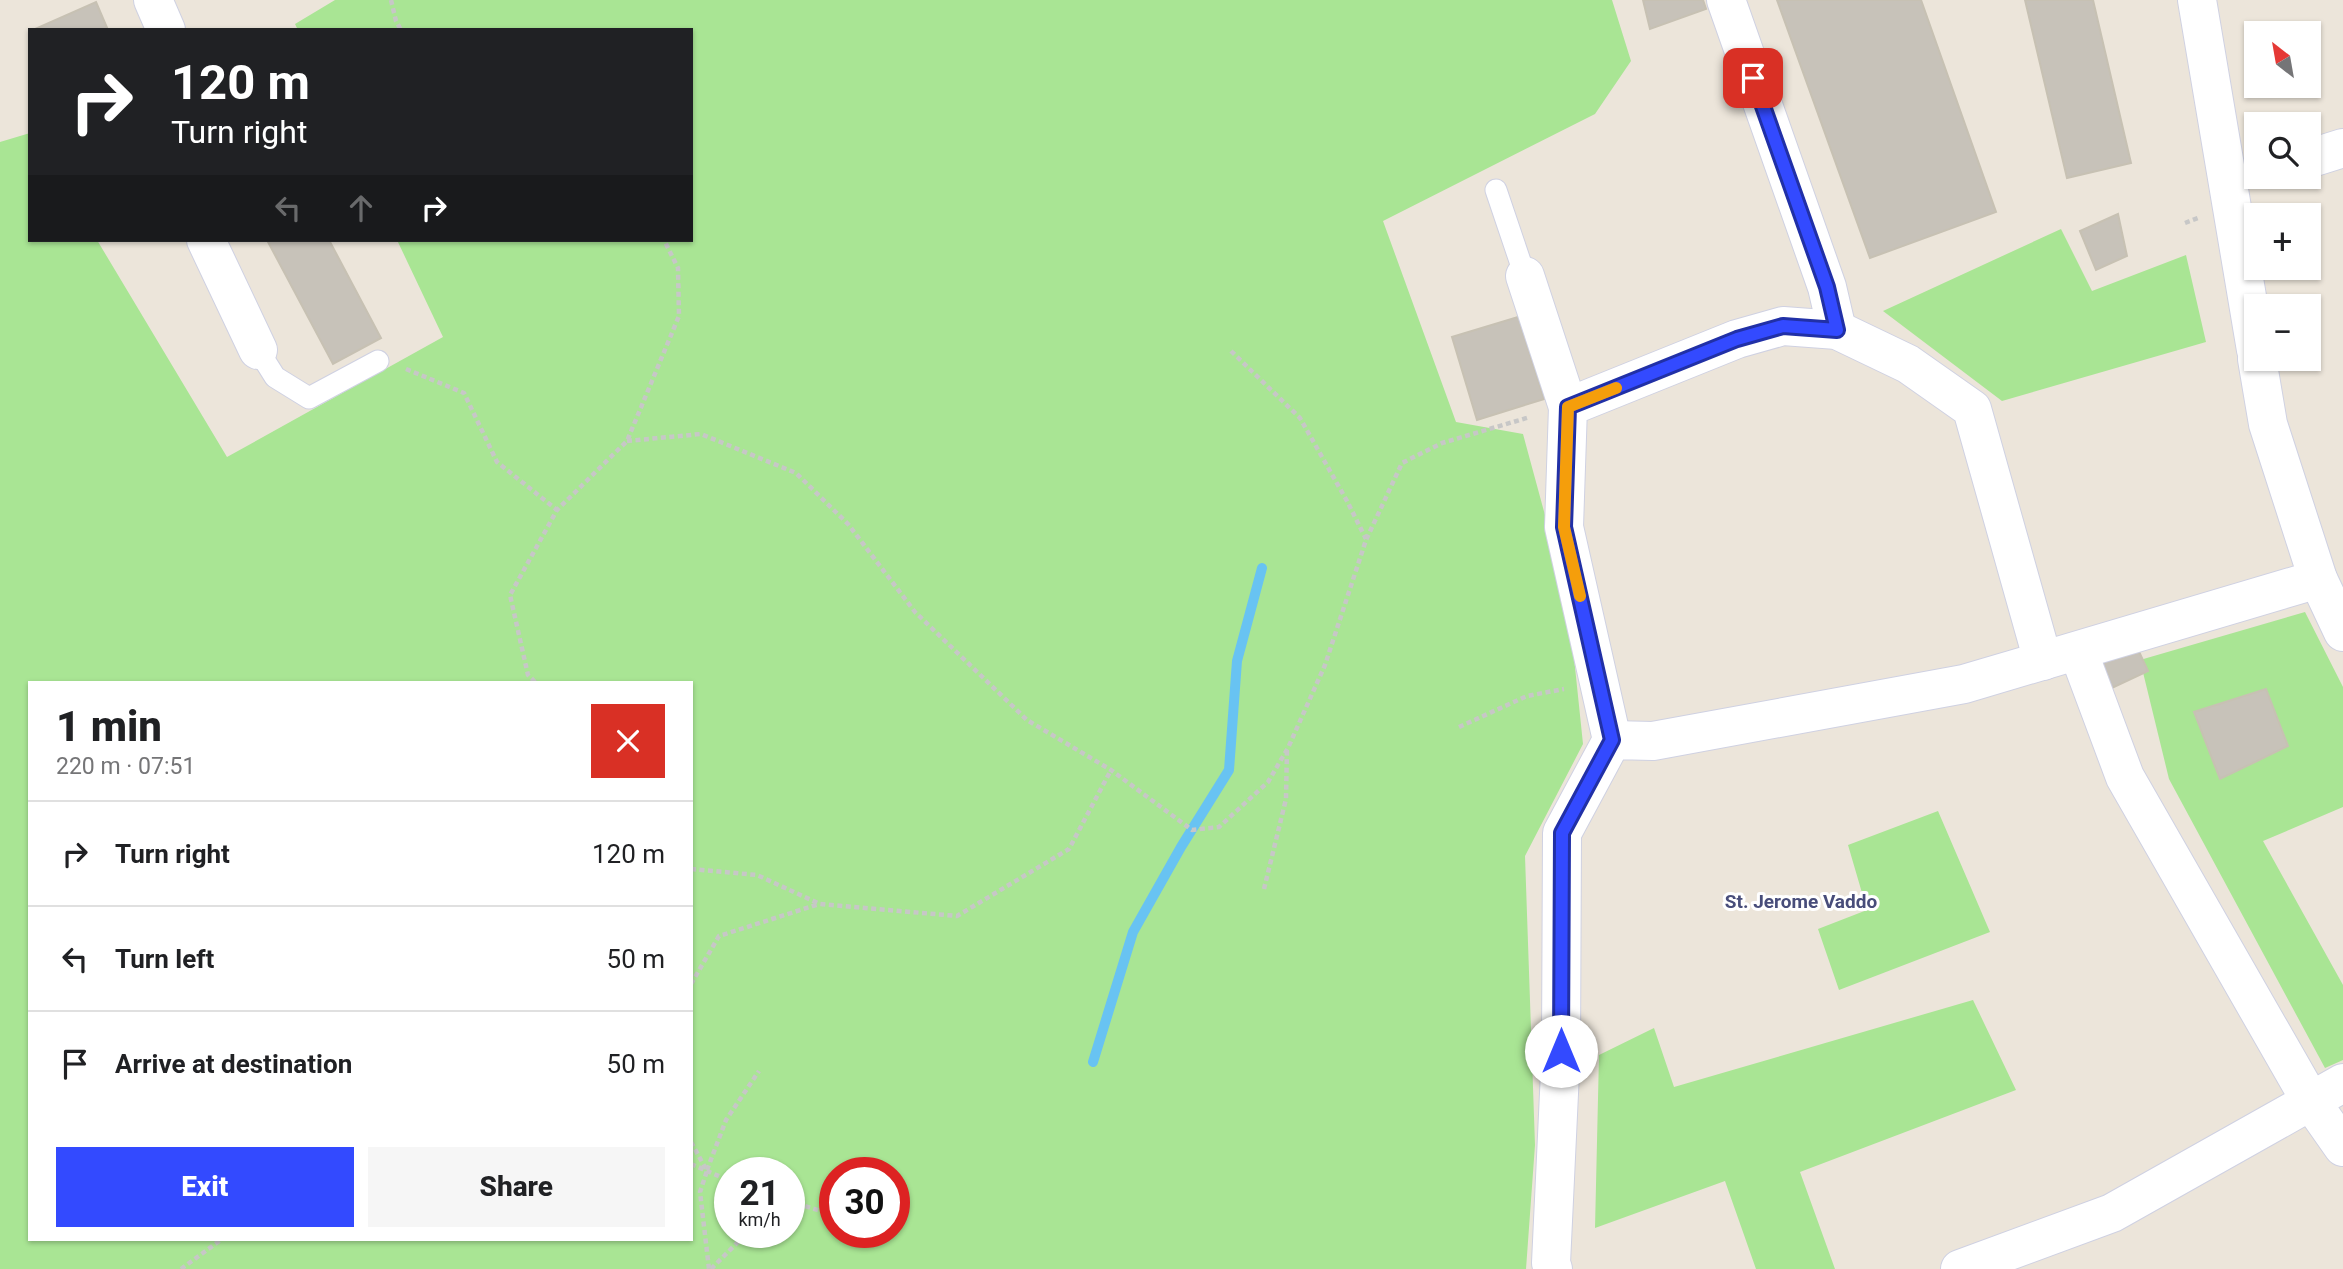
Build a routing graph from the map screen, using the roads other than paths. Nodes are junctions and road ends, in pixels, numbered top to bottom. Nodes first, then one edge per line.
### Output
1 (153, 0) edge
2 (1726, 0) edge
3 (2197, 0) edge
4 (165, 28) edge
5 (2343, 148) edge
6 (2321, 155) edge
7 (1496, 190) dead end
8 (207, 242) edge
9 (1525, 276) joint
10 (2247, 294) edge
11 (1837, 330) junction
12 (258, 350) joint
13 (378, 361) road end
14 (2259, 371) edge
15 (1568, 407) junction
16 (2318, 579) junction
17 (2343, 632) edge
18 (2060, 656) junction
19 (1612, 740) junction
20 (2327, 1091) edge
21 (2343, 1147) edge
22 (1553, 1269) edge
23 (1960, 1269) edge

1 - 4 street
2 - 11 street
3 - 10 street
5 - 6 street
7 - 9 lane
8 - 12 street
9 - 15 street
11 - 15 street
11 - 18 street
12 - 13 lane
14 - 16 street
15 - 19 street
16 - 17 street
16 - 18 street
18 - 19 street
18 - 20 street
19 - 22 street
20 - 21 street
20 - 23 street

